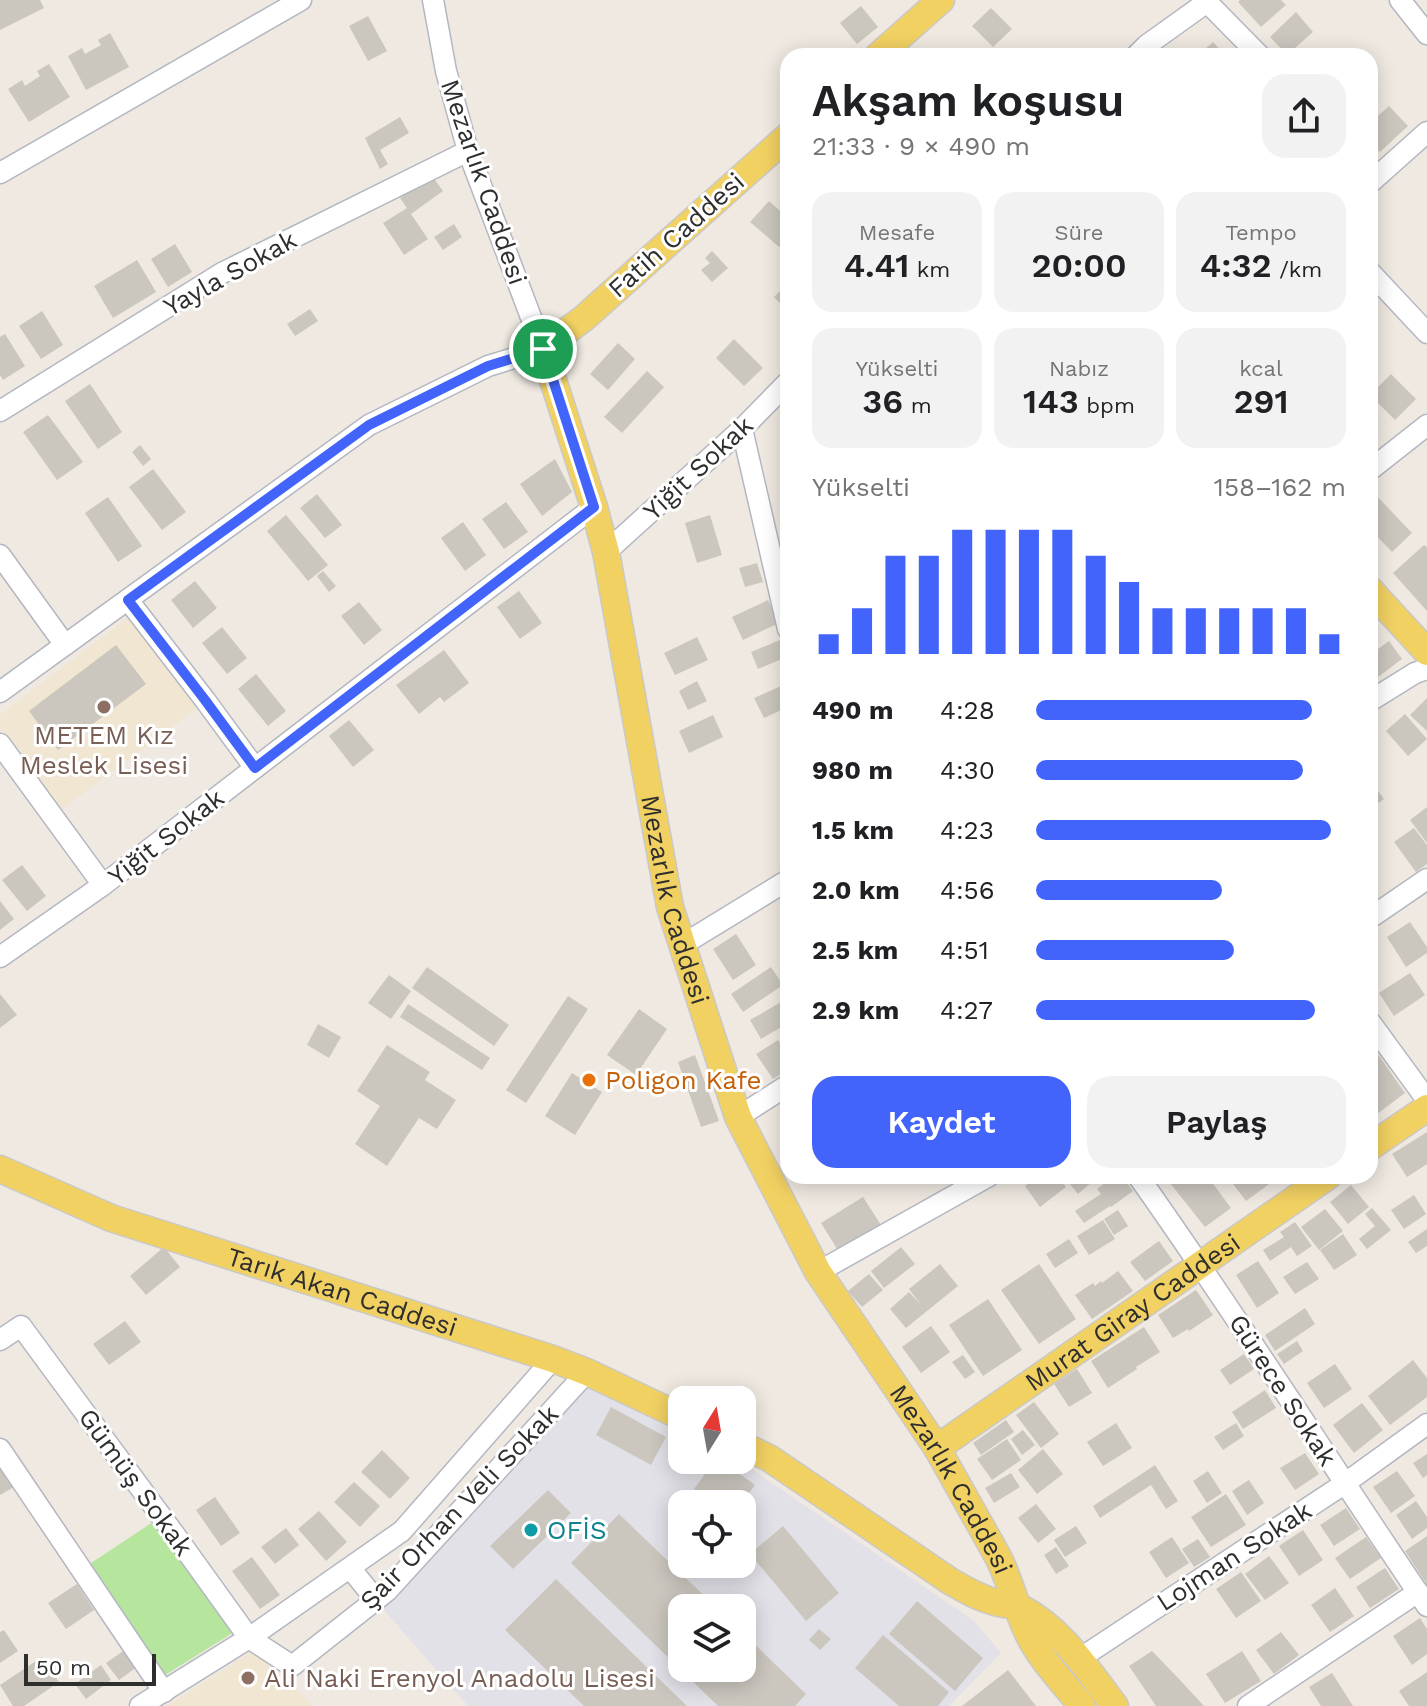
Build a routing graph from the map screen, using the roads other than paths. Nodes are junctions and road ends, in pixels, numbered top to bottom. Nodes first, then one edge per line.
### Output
1 (301, 0) edge
2 (433, 0) edge
3 (941, 0) edge
4 (1400, 0) edge
5 (1206, 1) edge
6 (1427, 34) edge
7 (887, 48) edge
8 (1152, 48) edge
9 (1252, 48) edge
10 (1427, 132) edge
11 (780, 143) edge
12 (468, 151) junction
13 (1378, 171) edge
14 (0, 173) edge
15 (1378, 281) edge
16 (1427, 333) edge
17 (543, 349) junction
18 (780, 390) edge
19 (1, 410) edge
20 (1427, 425) edge
21 (742, 429) junction
22 (1378, 464) edge
23 (594, 507) junction
24 (606, 552) junction
25 (0, 555) edge
26 (780, 585) edge
27 (1378, 599) edge
28 (128, 600) junction
29 (65, 645) junction
30 (1427, 652) edge
31 (1427, 669) edge
32 (0, 692) edge
33 (1378, 696) edge
34 (0, 744) edge
35 (255, 768) junction
36 (1427, 879) edge
37 (103, 885) junction
38 (780, 885) edge
39 (1378, 913) edge
40 (682, 945) junction
41 (0, 957) edge
42 (1378, 1033) edge
43 (780, 1090) edge
44 (1427, 1100) edge
45 (1427, 1108) edge
46 (738, 1117) junction
47 (1378, 1142) edge
48 (0, 1169) edge
49 (975, 1184) edge
50 (1144, 1184) edge
51 (1316, 1184) edge
52 (1200, 1264) junction
53 (818, 1272) junction
54 (0, 1340) edge
55 (553, 1359) junction
56 (587, 1372) junction
57 (668, 1410) edge
58 (1427, 1424) edge
59 (937, 1448) junction
60 (0, 1449) edge
61 (756, 1452) edge
62 (1344, 1484) junction
63 (351, 1569) junction
64 (1422, 1599) edge
65 (376, 1600) junction
66 (1017, 1606) junction
67 (249, 1638) junction
68 (1079, 1659) junction
69 (164, 1692) junction
70 (140, 1706) edge
71 (1082, 1706) edge
72 (1115, 1706) edge
73 (1248, 1706) edge

1 - 14 street
2 - 12 street, Mezarlık Caddesi
3 - 7 main road
4 - 6 street
5 - 8 street
5 - 9 street
10 - 13 street
11 - 17 main road, Fatih Caddesi
12 - 17 street, Mezarlık Caddesi
12 - 19 street, Yayla Sokak
15 - 16 street
17 - 23 main road, Mezarlık Caddesi
17 - 28 street, Fatih Caddesi
18 - 21 street, Yiğit Sokak
20 - 22 street
21 - 24 street, Yiğit Sokak
21 - 26 street
23 - 24 main road, Mezarlık Caddesi
23 - 35 street, Yiğit Sokak
24 - 40 main road, Mezarlık Caddesi
25 - 29 street
27 - 30 main road
28 - 29 street, Fatih Caddesi
28 - 35 street
29 - 32 street, Fatih Caddesi
31 - 33 street
34 - 37 street
35 - 37 street, Yiğit Sokak
36 - 39 street
37 - 41 street, Yiğit Sokak
38 - 40 street
40 - 46 main road, Mezarlık Caddesi
42 - 44 street
43 - 46 street
45 - 47 main road
46 - 53 main road, Mezarlık Caddesi
48 - 55 main road, Tarık Akan Caddesi
49 - 53 street
50 - 52 street, Gürece Sokak
51 - 52 main road, Murat Giray Caddesi
52 - 59 main road, Murat Giray Caddesi
52 - 62 street, Gürece Sokak
53 - 59 main road, Mezarlık Caddesi
54 - 67 street, Gümüş Sokak
55 - 56 main road, Tarık Akan Caddesi
55 - 63 street, Şair Orhan Veli Sokak
56 - 57 main road, Tarık Akan Caddesi
56 - 65 street, Şair Orhan Veli Sokak
58 - 62 street, Lojman Sokak
59 - 66 main road, Mezarlık Caddesi
60 - 69 street
61 - 66 main road
62 - 64 street, Gürece Sokak
62 - 68 street, Lojman Sokak
63 - 65 street
63 - 67 street, Şair Orhan Veli Sokak
64 - 73 street
65 - 67 street, Şair Orhan Veli Sokak
66 - 68 main road, Mezarlık Caddesi
66 - 71 main road
67 - 69 street, Şair Orhan Veli Sokak
68 - 72 main road, Mezarlık Caddesi
69 - 70 street, Şair Orhan Veli Sokak

